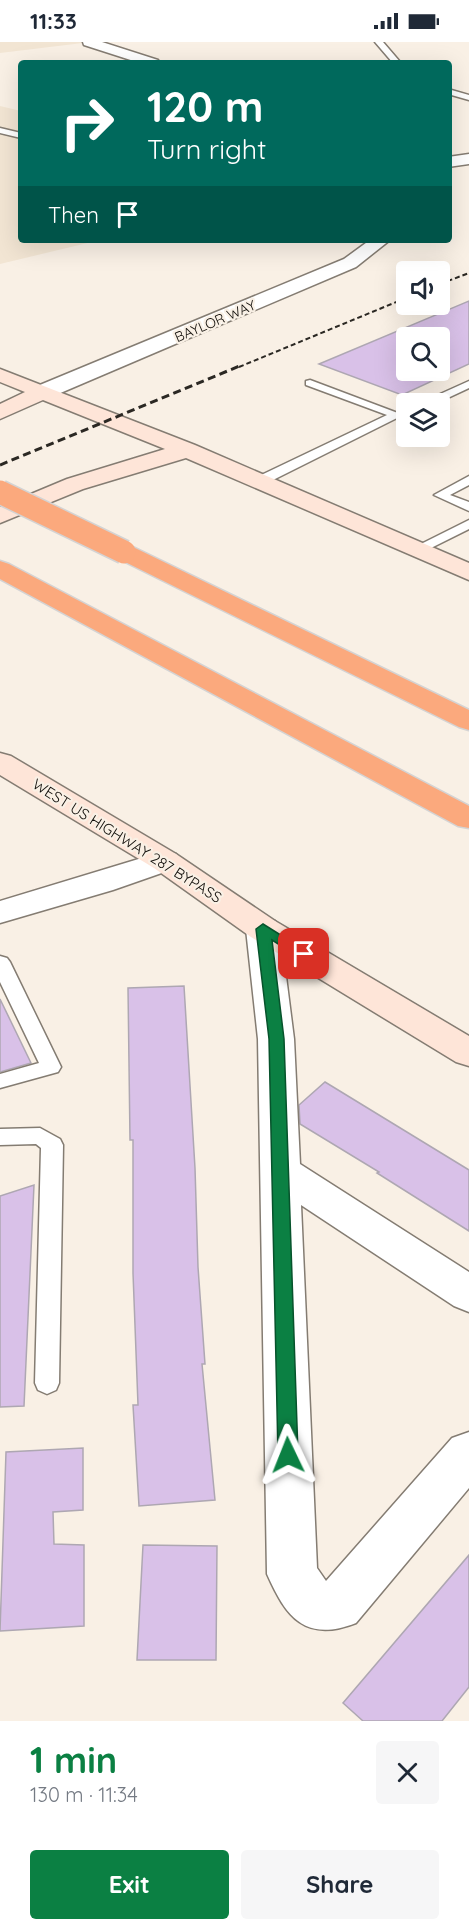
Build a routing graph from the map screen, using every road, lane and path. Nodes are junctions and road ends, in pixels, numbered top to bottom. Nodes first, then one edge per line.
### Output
1 (90, 42) edge
2 (379, 42) edge
3 (144, 60) edge
4 (394, 60) edge
5 (452, 92) edge
6 (469, 98) edge
7 (0, 130) edge
8 (18, 135) edge
9 (469, 159) edge
10 (452, 161) edge
11 (377, 243) edge
12 (0, 375) edge
13 (310, 383) dead end
14 (469, 384) edge
15 (43, 392) junction
16 (449, 393) edge
17 (396, 411) edge
18 (0, 412) edge
19 (396, 416) edge
20 (187, 450) junction
21 (469, 480) edge
22 (260, 481) junction
23 (0, 492) edge
24 (469, 507) edge
25 (0, 516) edge
26 (469, 524) edge
27 (418, 549) junction
28 (0, 568) edge
29 (469, 572) edge
30 (469, 722) edge
31 (0, 762) edge
32 (469, 819) edge
33 (165, 861) junction
34 (0, 912) edge
35 (263, 929) junction
36 (0, 963) edge
37 (469, 1053) edge
38 (0, 1081) edge
39 (0, 1137) edge
40 (280, 1172) junction
41 (469, 1294) edge
42 (47, 1383) dead end
43 (469, 1453) edge

1 - 3 street
2 - 4 lane
5 - 6 lane
7 - 8 lane
9 - 10 street
11 - 15 street, BAYLOR WAY
12 - 15 main road
13 - 17 lane
14 - 16 lane
15 - 18 main road
15 - 20 main road
19 - 22 lane
20 - 22 main road
20 - 25 main road
21 - 24 lane
22 - 27 main road
23 - 30 highway, bridge
26 - 27 lane
27 - 29 main road
28 - 32 highway
31 - 33 main road, WEST US HIGHWAY 287 BYPASS
33 - 34 street
33 - 35 main road, WEST US HIGHWAY 287 BYPASS
35 - 37 main road, WEST US HIGHWAY 287 BYPASS
35 - 40 street
36 - 38 lane
39 - 42 lane
40 - 41 street
40 - 43 street

